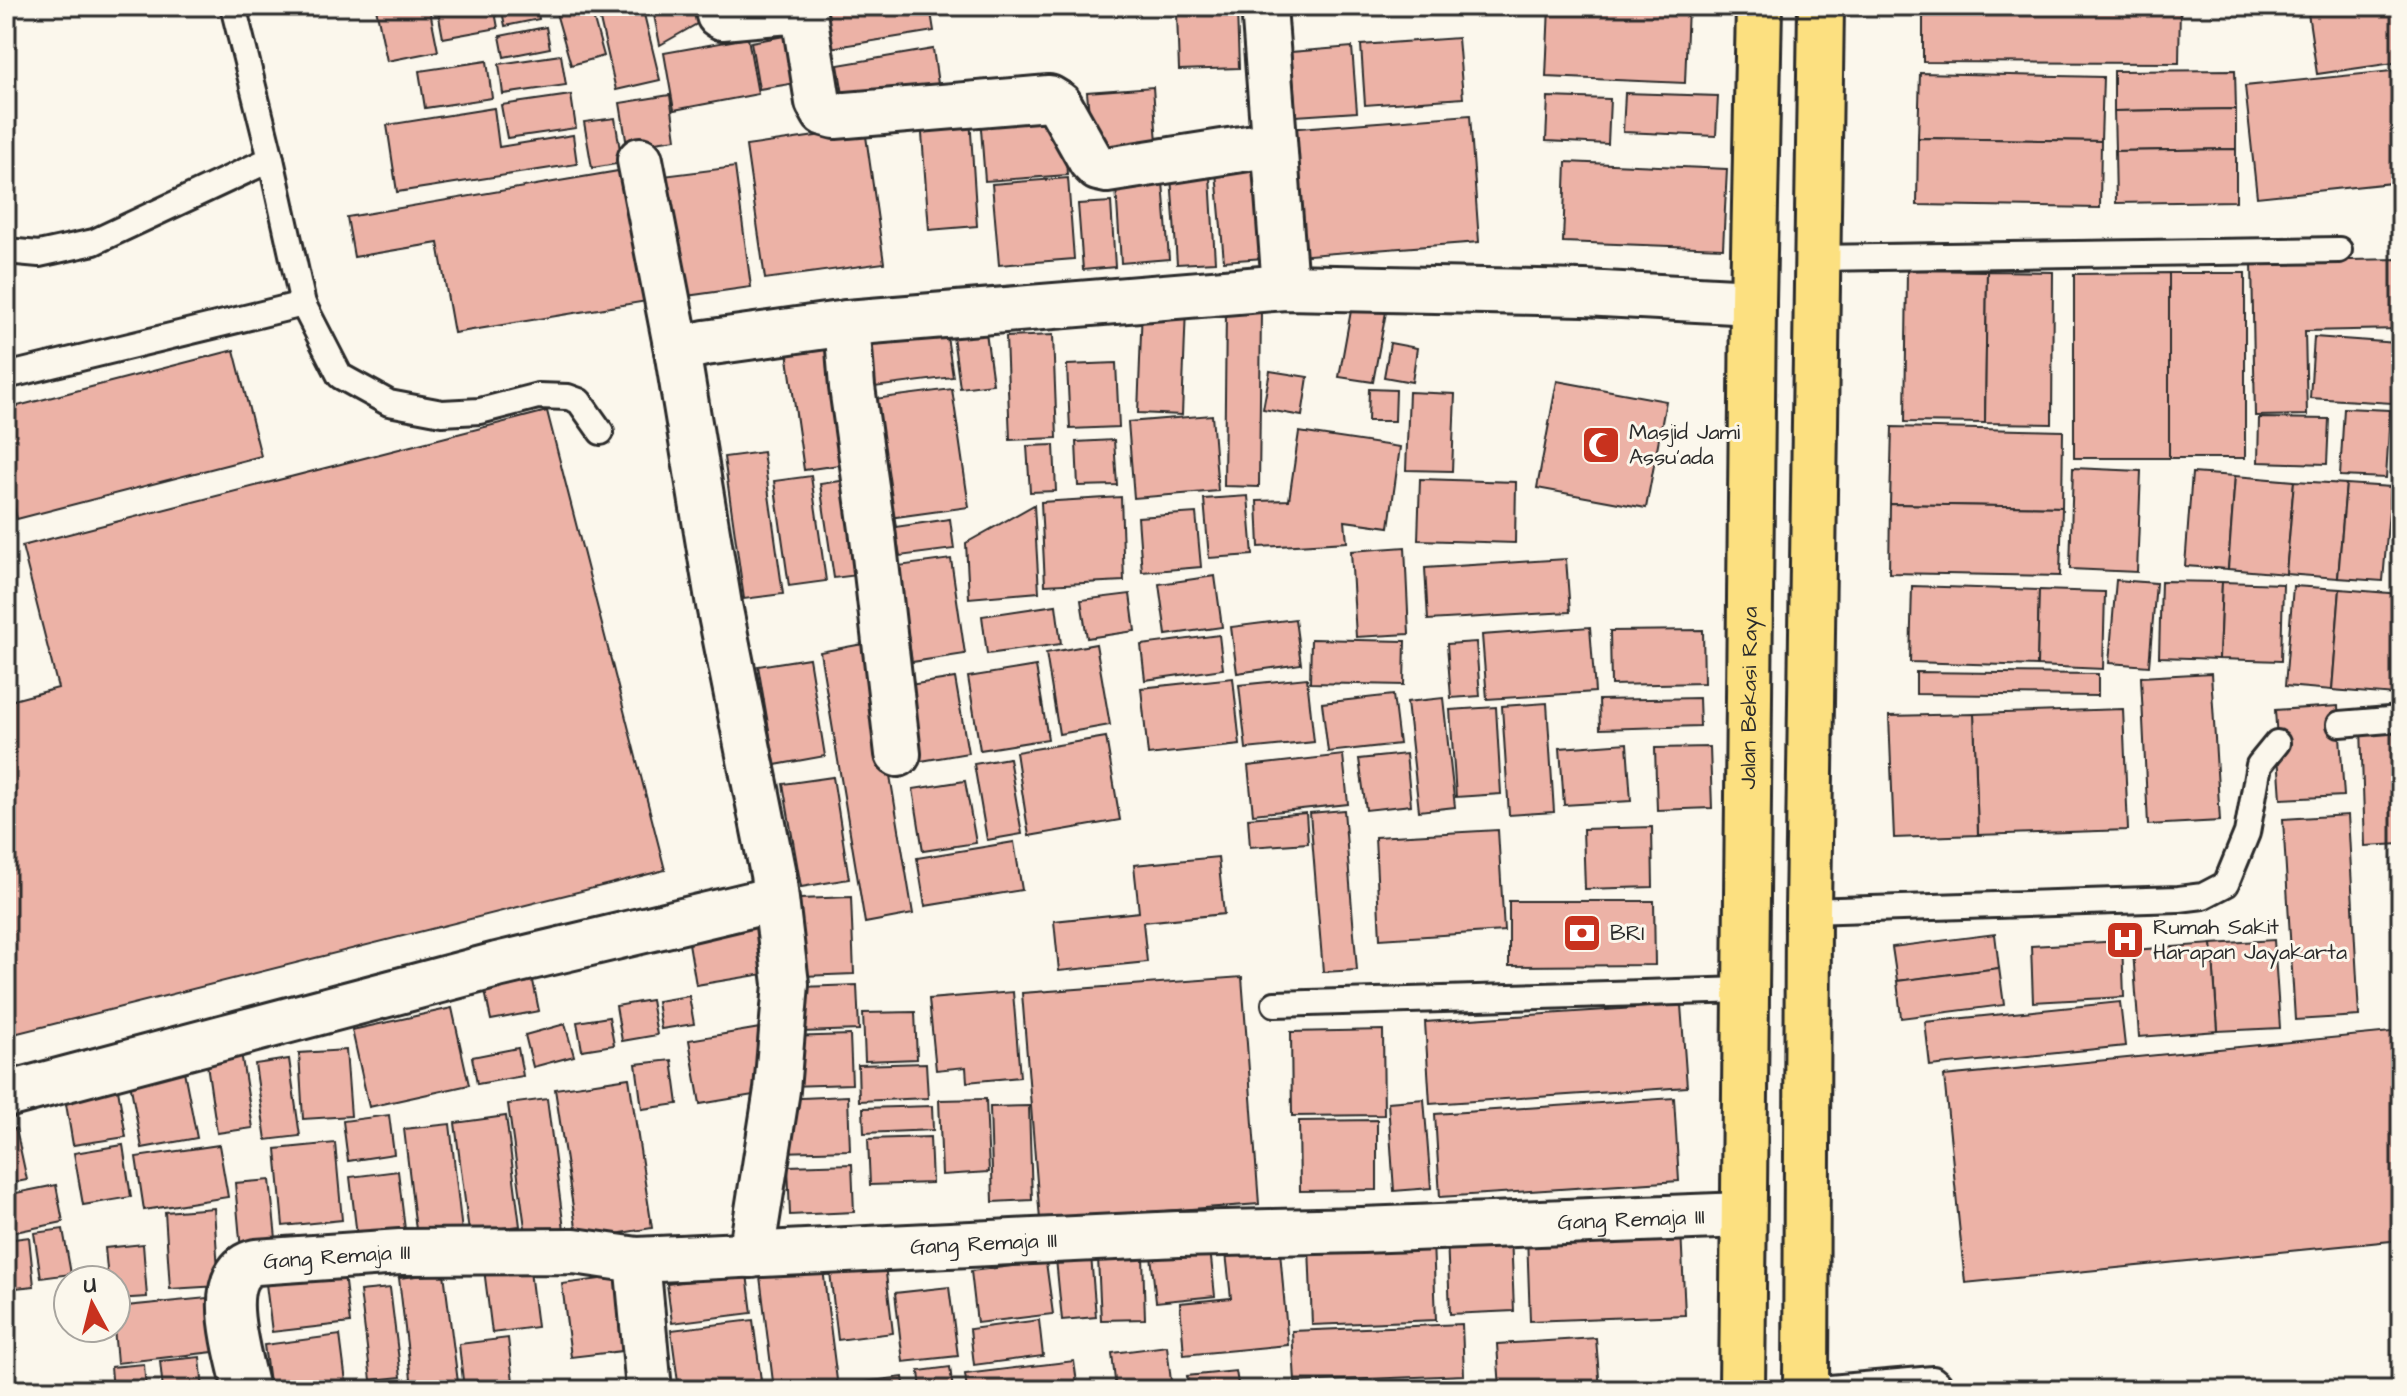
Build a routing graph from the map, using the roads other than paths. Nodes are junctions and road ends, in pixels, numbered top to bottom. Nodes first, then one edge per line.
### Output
1 (233, 6) edge
2 (717, 6) edge
3 (1264, 6) edge
4 (1759, 6) edge
5 (1821, 6) edge
6 (1274, 144) junction
7 (271, 159) junction
8 (640, 160) dead end
9 (2339, 250) dead end
10 (6, 251) edge
11 (1816, 258) junction
12 (1285, 287) junction
13 (1753, 302) junction
14 (303, 304) junction
15 (847, 323) junction
16 (677, 350) junction
17 (6, 376) edge
18 (601, 432) dead end
19 (2401, 719) edge
20 (2340, 724) dead end
21 (2277, 743) dead end
22 (898, 754) dead end
23 (775, 899) junction
24 (1808, 911) junction
25 (1746, 990) junction
26 (1275, 1004) dead end
27 (6, 1095) edge
28 (1743, 1215) junction
29 (751, 1255) junction
30 (637, 1260) junction
31 (1734, 1389) edge
32 (246, 1390) edge
33 (649, 1390) edge
34 (1806, 1390) edge
35 (1940, 1390) edge

1 - 7 lane
2 - 6 street
3 - 6 street
4 - 13 main road, Jalan Bekasi Raya
5 - 11 main road
6 - 12 street
7 - 10 lane
7 - 14 lane
8 - 16 street
9 - 11 lane
11 - 24 main road
12 - 13 street
12 - 15 street
13 - 25 main road, Jalan Bekasi Raya
14 - 17 lane
14 - 18 lane
15 - 16 street
15 - 22 street
16 - 23 street
19 - 20 lane
21 - 24 lane
23 - 27 street
23 - 29 street
24 - 34 main road
25 - 26 lane
25 - 28 main road, Jalan Bekasi Raya
28 - 29 street, Gang Remaja III
28 - 31 main road, Jalan Bekasi Raya
29 - 30 street, Gang Remaja III
30 - 32 street, Gang Remaja III
30 - 33 street
34 - 35 lane

